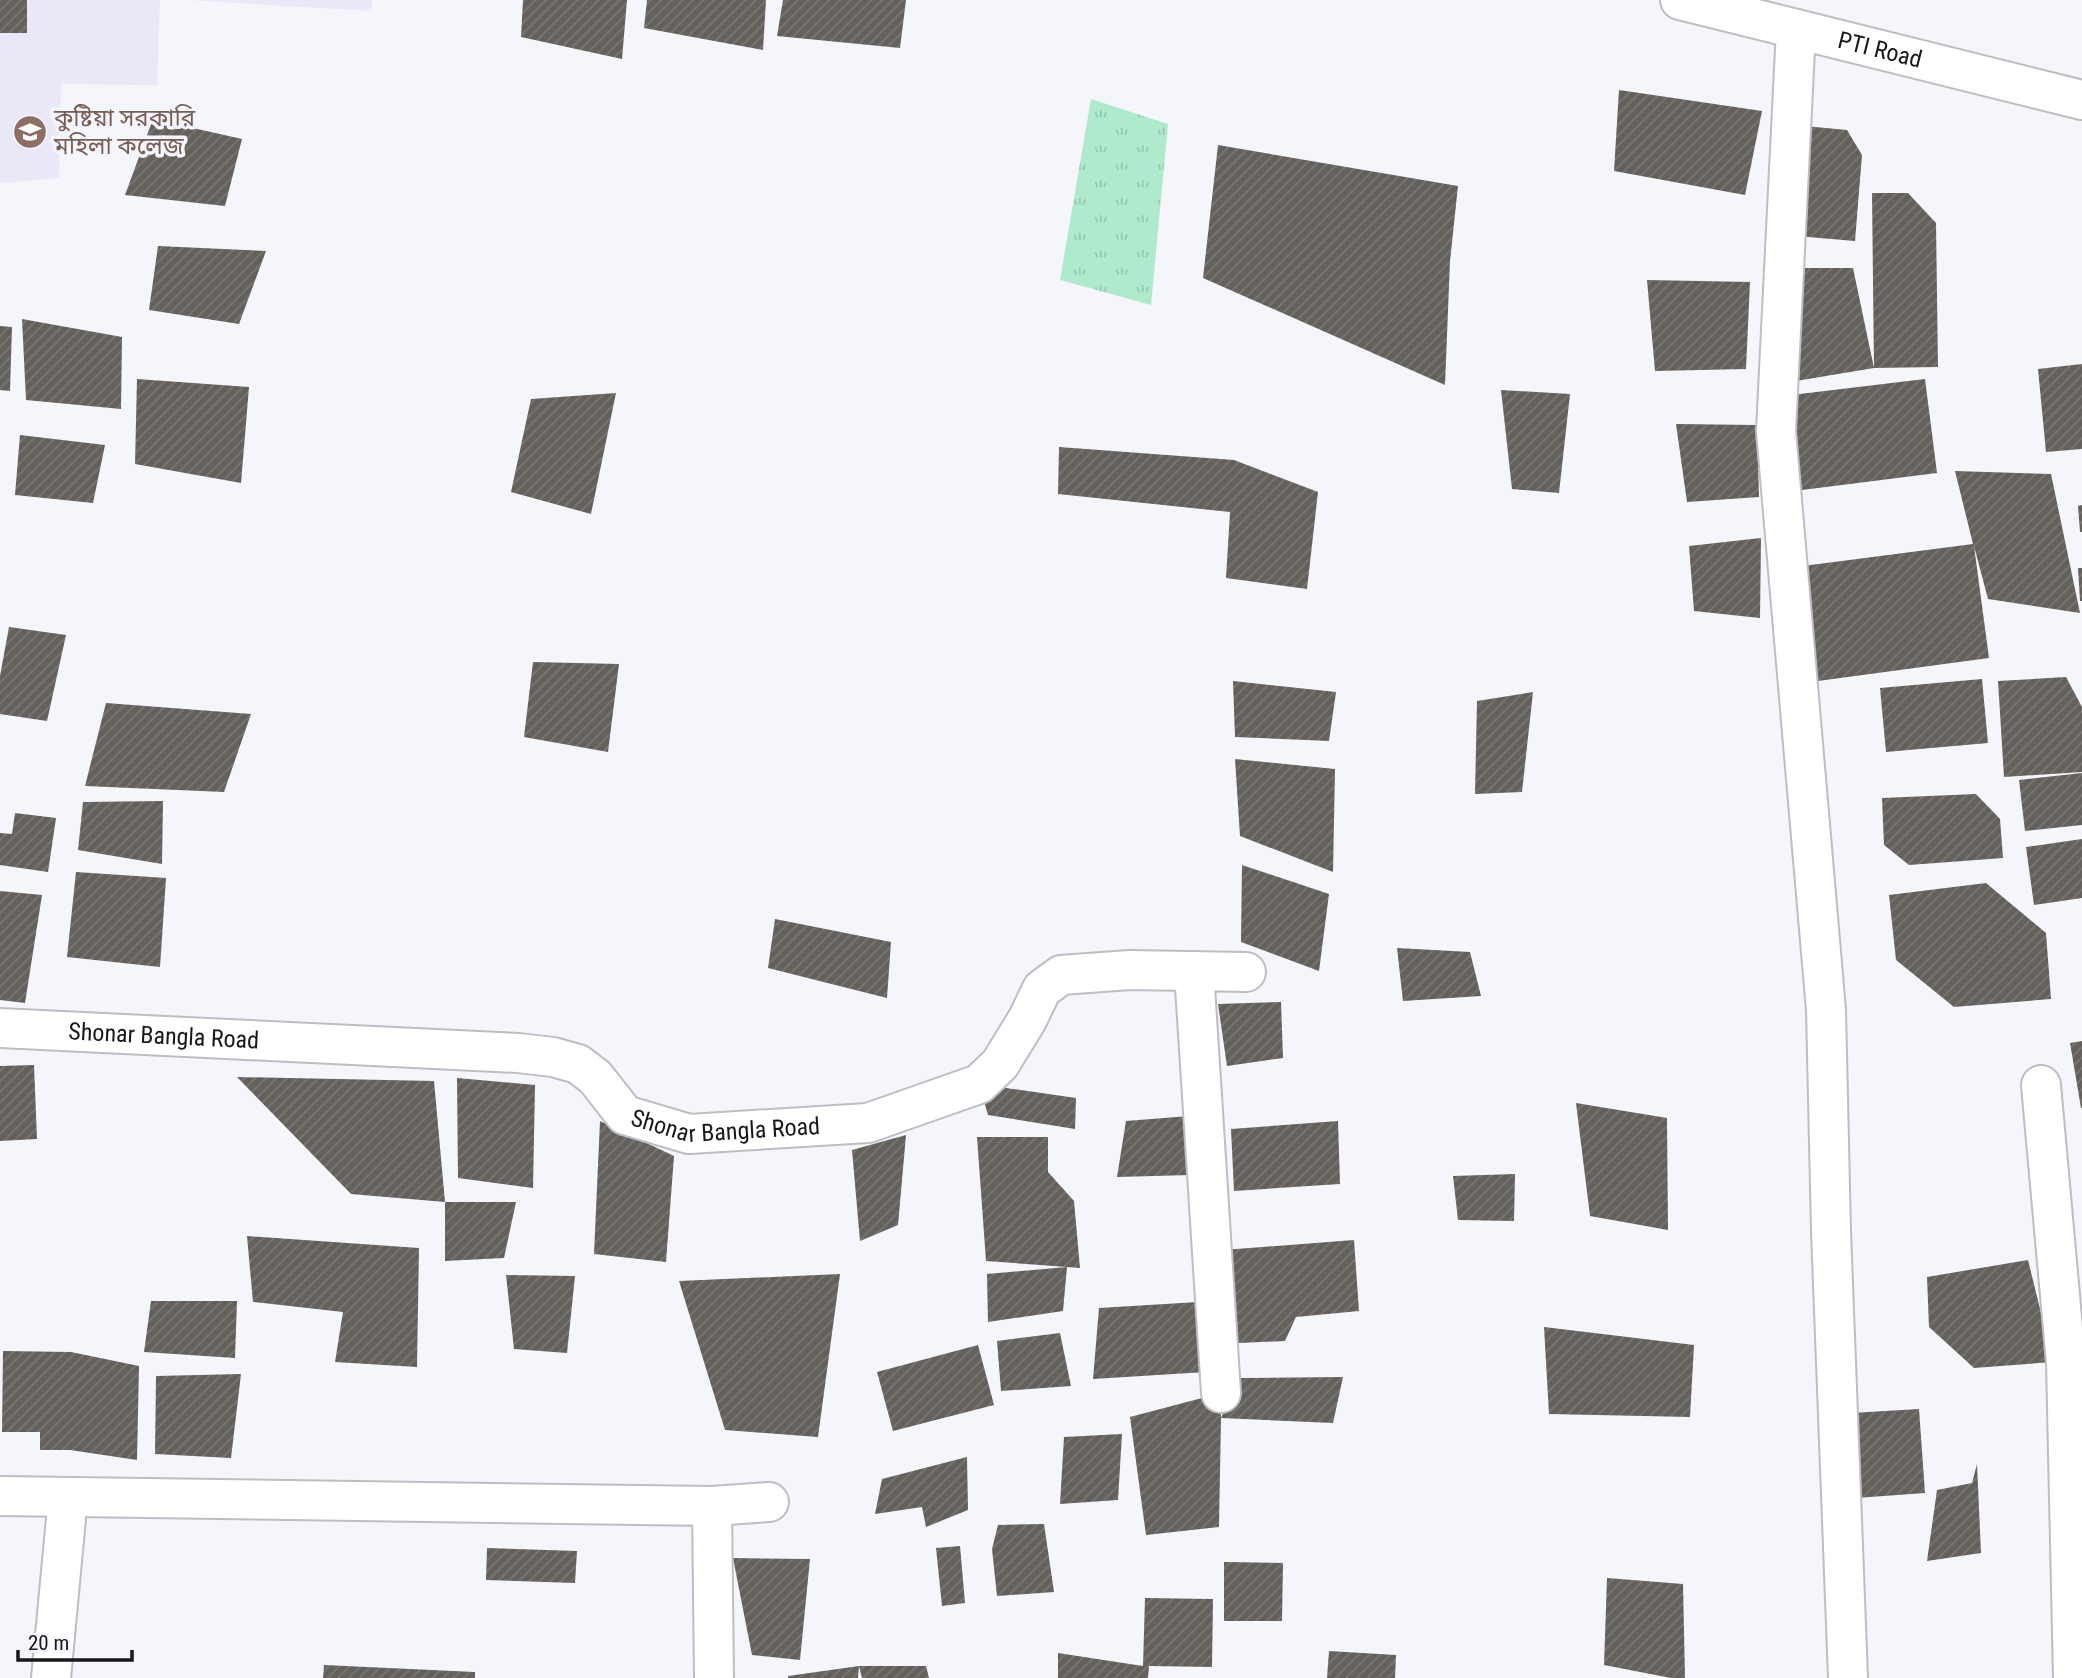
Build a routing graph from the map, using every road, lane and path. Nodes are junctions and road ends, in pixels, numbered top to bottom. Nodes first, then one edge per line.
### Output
1 (1680, 0) edge
2 (1796, 29) junction
3 (2082, 100) edge
4 (1194, 971) junction
5 (1246, 972) dead end
6 (0, 1028) edge
7 (2041, 1085) dead end
8 (1221, 1393) dead end
9 (0, 1496) edge
10 (68, 1497) junction
11 (769, 1502) dead end
12 (712, 1506) junction
13 (51, 1678) edge
14 (714, 1678) edge
15 (1848, 1678) edge
16 (2073, 1678) edge

1 - 2 street, PTI Road
2 - 3 street, PTI Road
2 - 15 street
4 - 5 street, Shonar Bangla Road
4 - 6 street, Shonar Bangla Road
4 - 8 street
7 - 16 street
9 - 10 street
10 - 12 street
10 - 13 street
11 - 12 street
12 - 14 street

